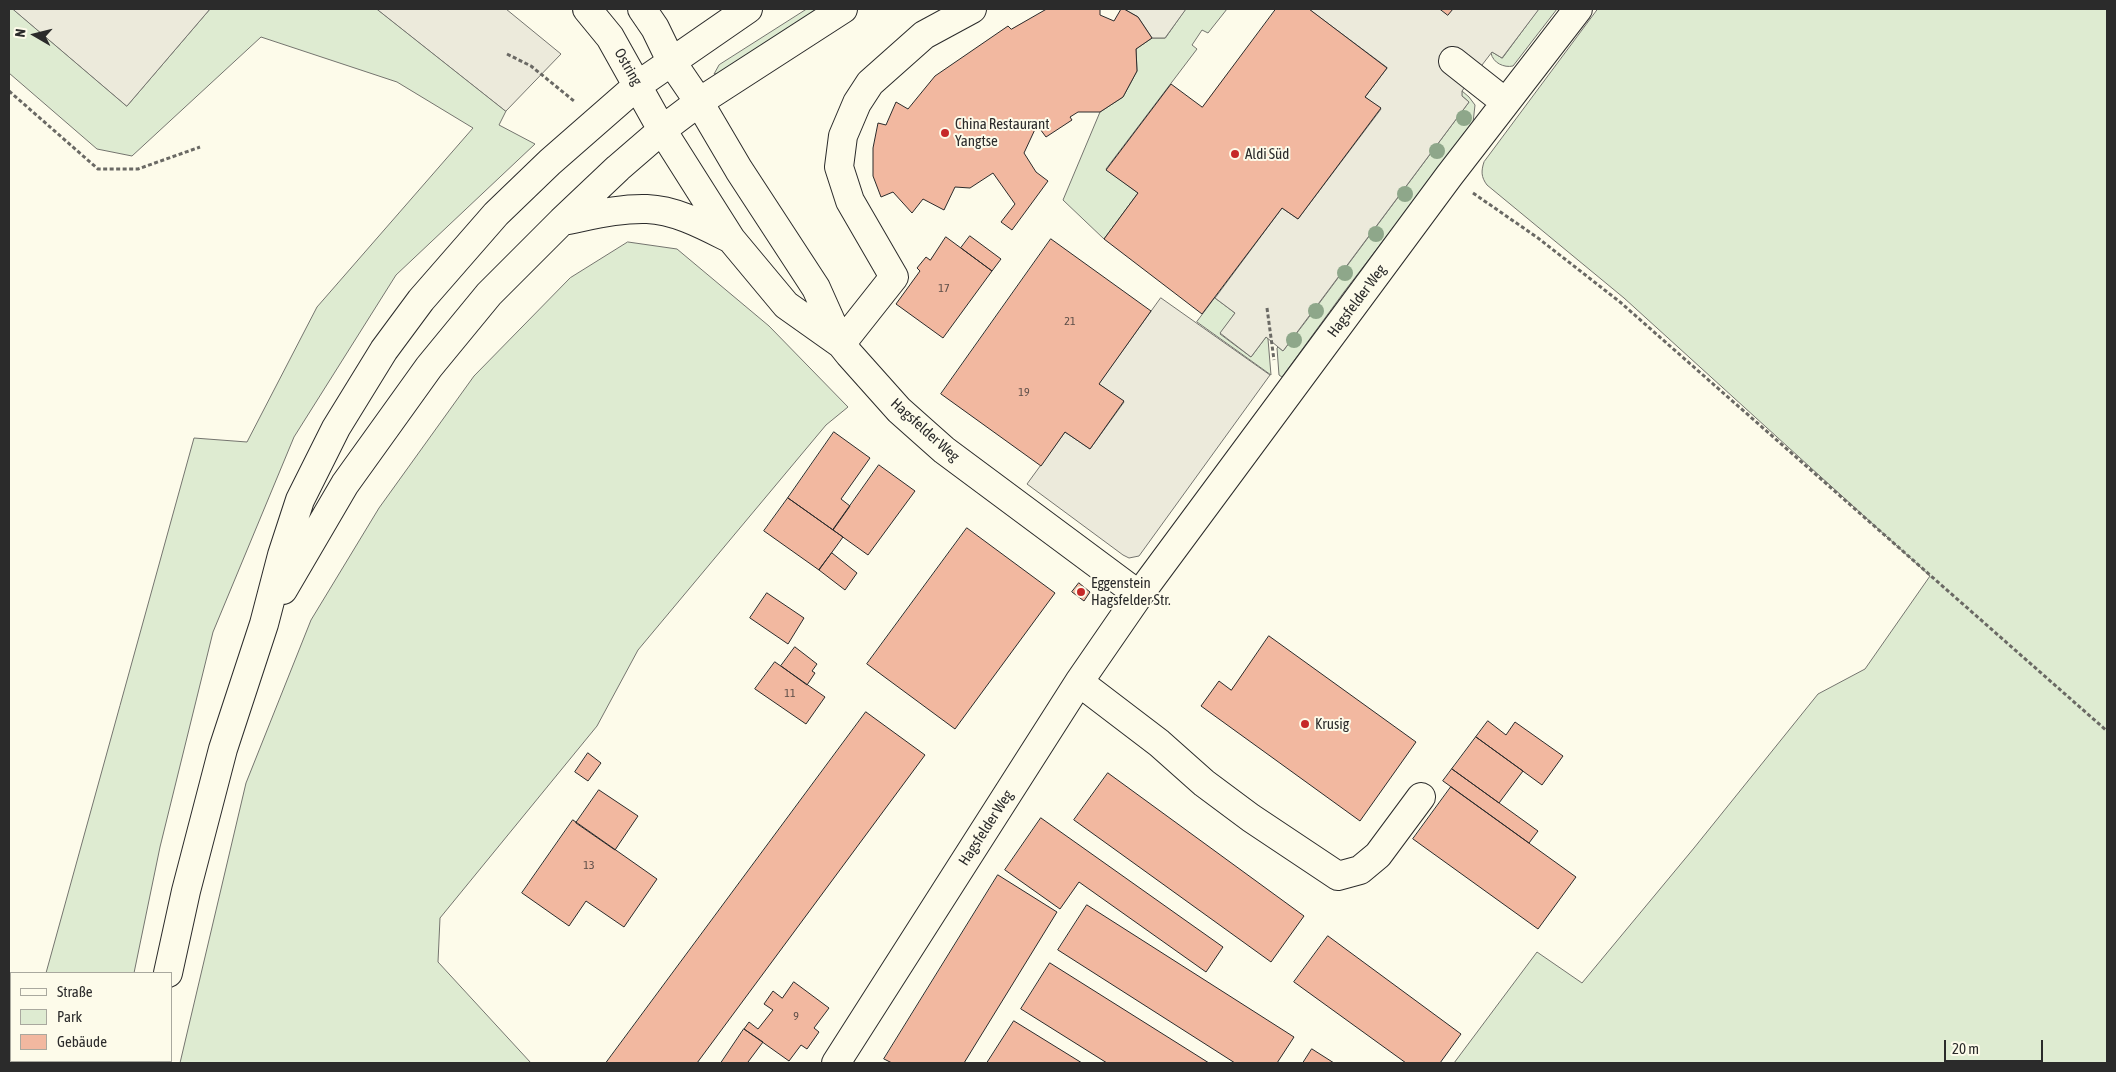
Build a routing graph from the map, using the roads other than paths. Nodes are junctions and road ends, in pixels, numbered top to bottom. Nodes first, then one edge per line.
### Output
1 (587, 9) edge
2 (642, 9) edge
3 (748, 9) edge
4 (843, 9) edge
5 (972, 9) edge
6 (1578, 9) edge
7 (671, 61) junction
8 (1453, 61) dead end
9 (638, 85) junction
10 (699, 102) junction
11 (1505, 102) junction
12 (662, 130) junction
13 (562, 221) junction
14 (731, 239) junction
15 (841, 344) junction
16 (1139, 595) junction
17 (264, 624) junction
18 (1079, 682) junction
19 (1421, 797) dead end
20 (168, 972) edge
21 (836, 1063) edge

1 - 9 street, Ostring
2 - 7 street
3 - 7 street
4 - 10 street
5 - 15 street
6 - 11 street, Hagsfelder Weg
7 - 9 street
7 - 10 street
8 - 11 street
9 - 12 street, Ostring
9 - 17 street
10 - 12 street
10 - 15 street, Hagsfelder Weg
11 - 16 street, Hagsfelder Weg
12 - 13 street
12 - 14 street, Hagsfelder Weg
13 - 14 street
13 - 17 street
14 - 15 street, Hagsfelder Weg
15 - 16 street, Hagsfelder Weg
16 - 18 street, Hagsfelder Weg
17 - 20 street
18 - 19 street
18 - 21 street, Hagsfelder Weg

